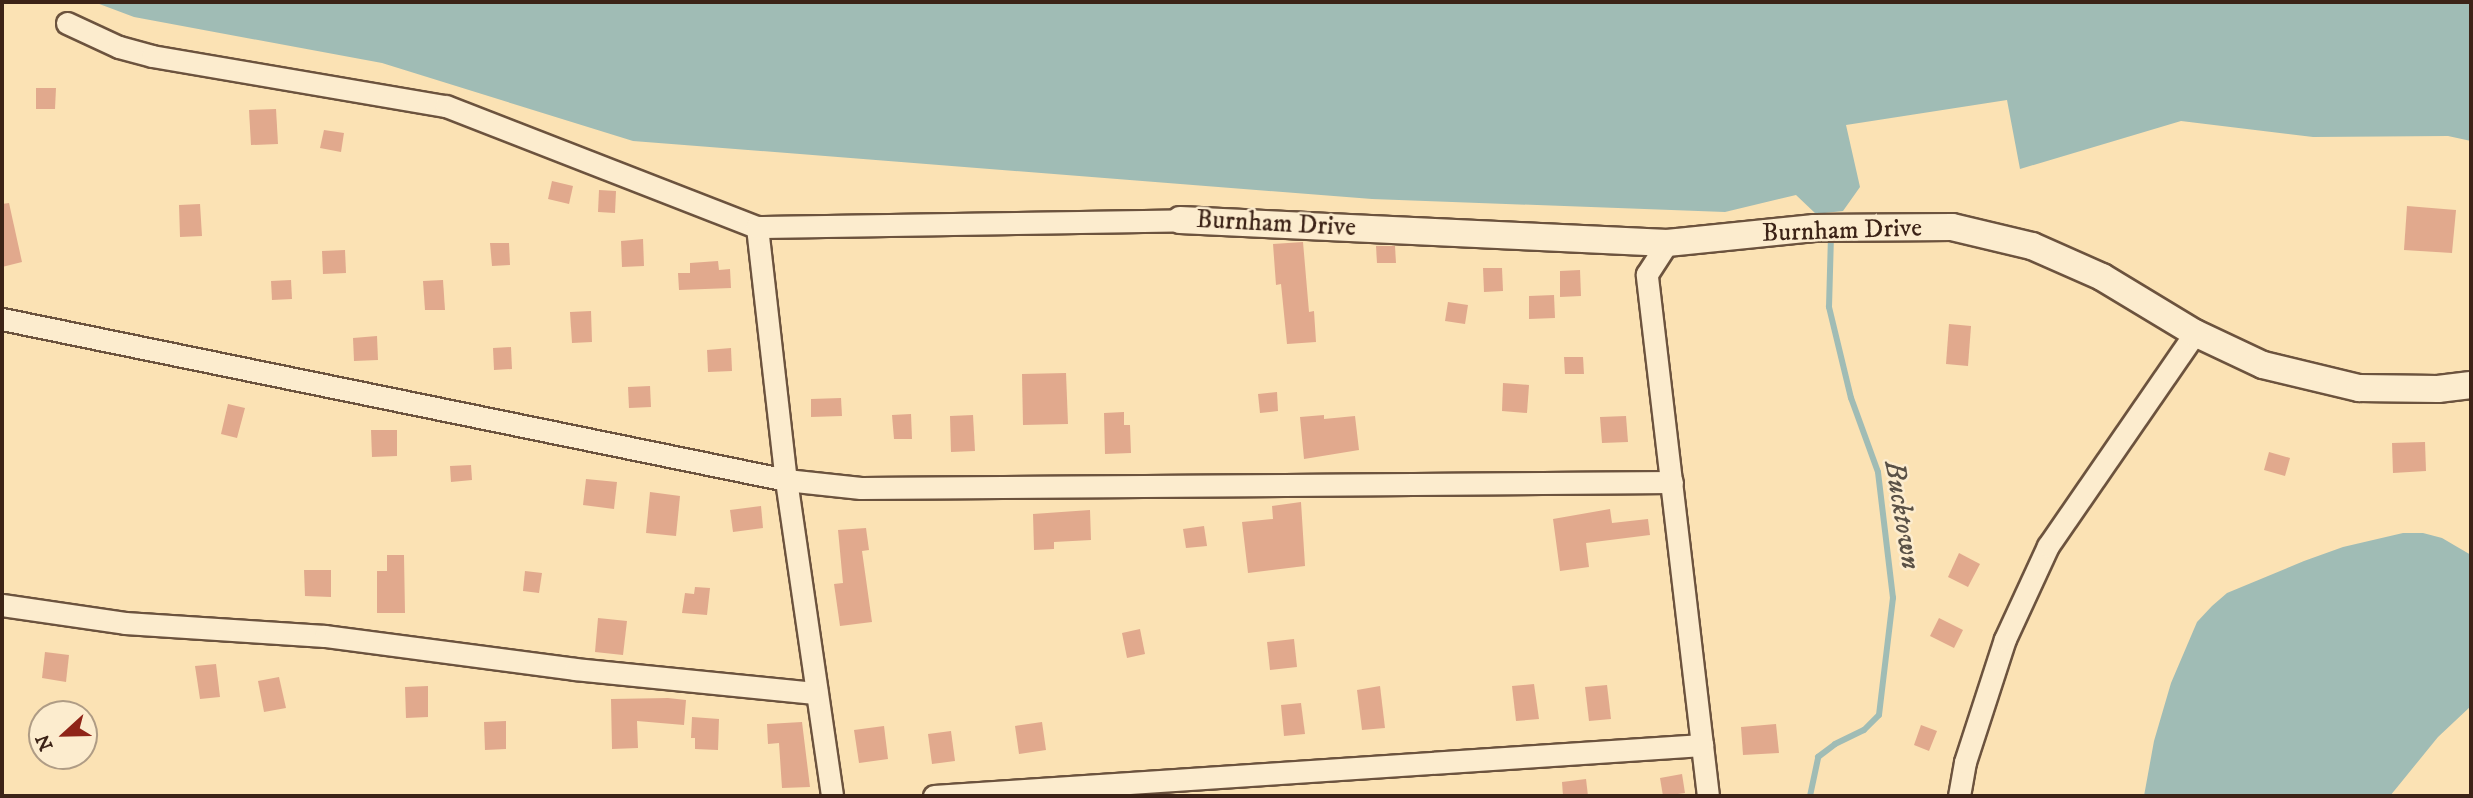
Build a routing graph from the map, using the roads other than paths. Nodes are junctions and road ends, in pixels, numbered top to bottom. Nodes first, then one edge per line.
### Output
1 (67, 23) dead end
2 (1180, 220) joint
3 (757, 228) junction
4 (1668, 243) junction
5 (2, 319) edge
6 (2195, 333) junction
7 (2471, 385) edge
8 (786, 480) junction
9 (1672, 482) junction
10 (2, 605) edge
11 (817, 693) junction
12 (1702, 745) junction
13 (832, 796) edge
14 (934, 796) edge
15 (1709, 796) edge
16 (1959, 796) edge

1 - 3 street
2 - 3 street
2 - 4 street, Burnham Drive
3 - 8 street
4 - 6 street, Burnham Drive
4 - 9 street
5 - 8 street
6 - 7 street, Burnham Drive
6 - 16 street
8 - 9 street
8 - 11 street
9 - 12 street
10 - 11 street
11 - 13 street
12 - 14 street
12 - 15 street

